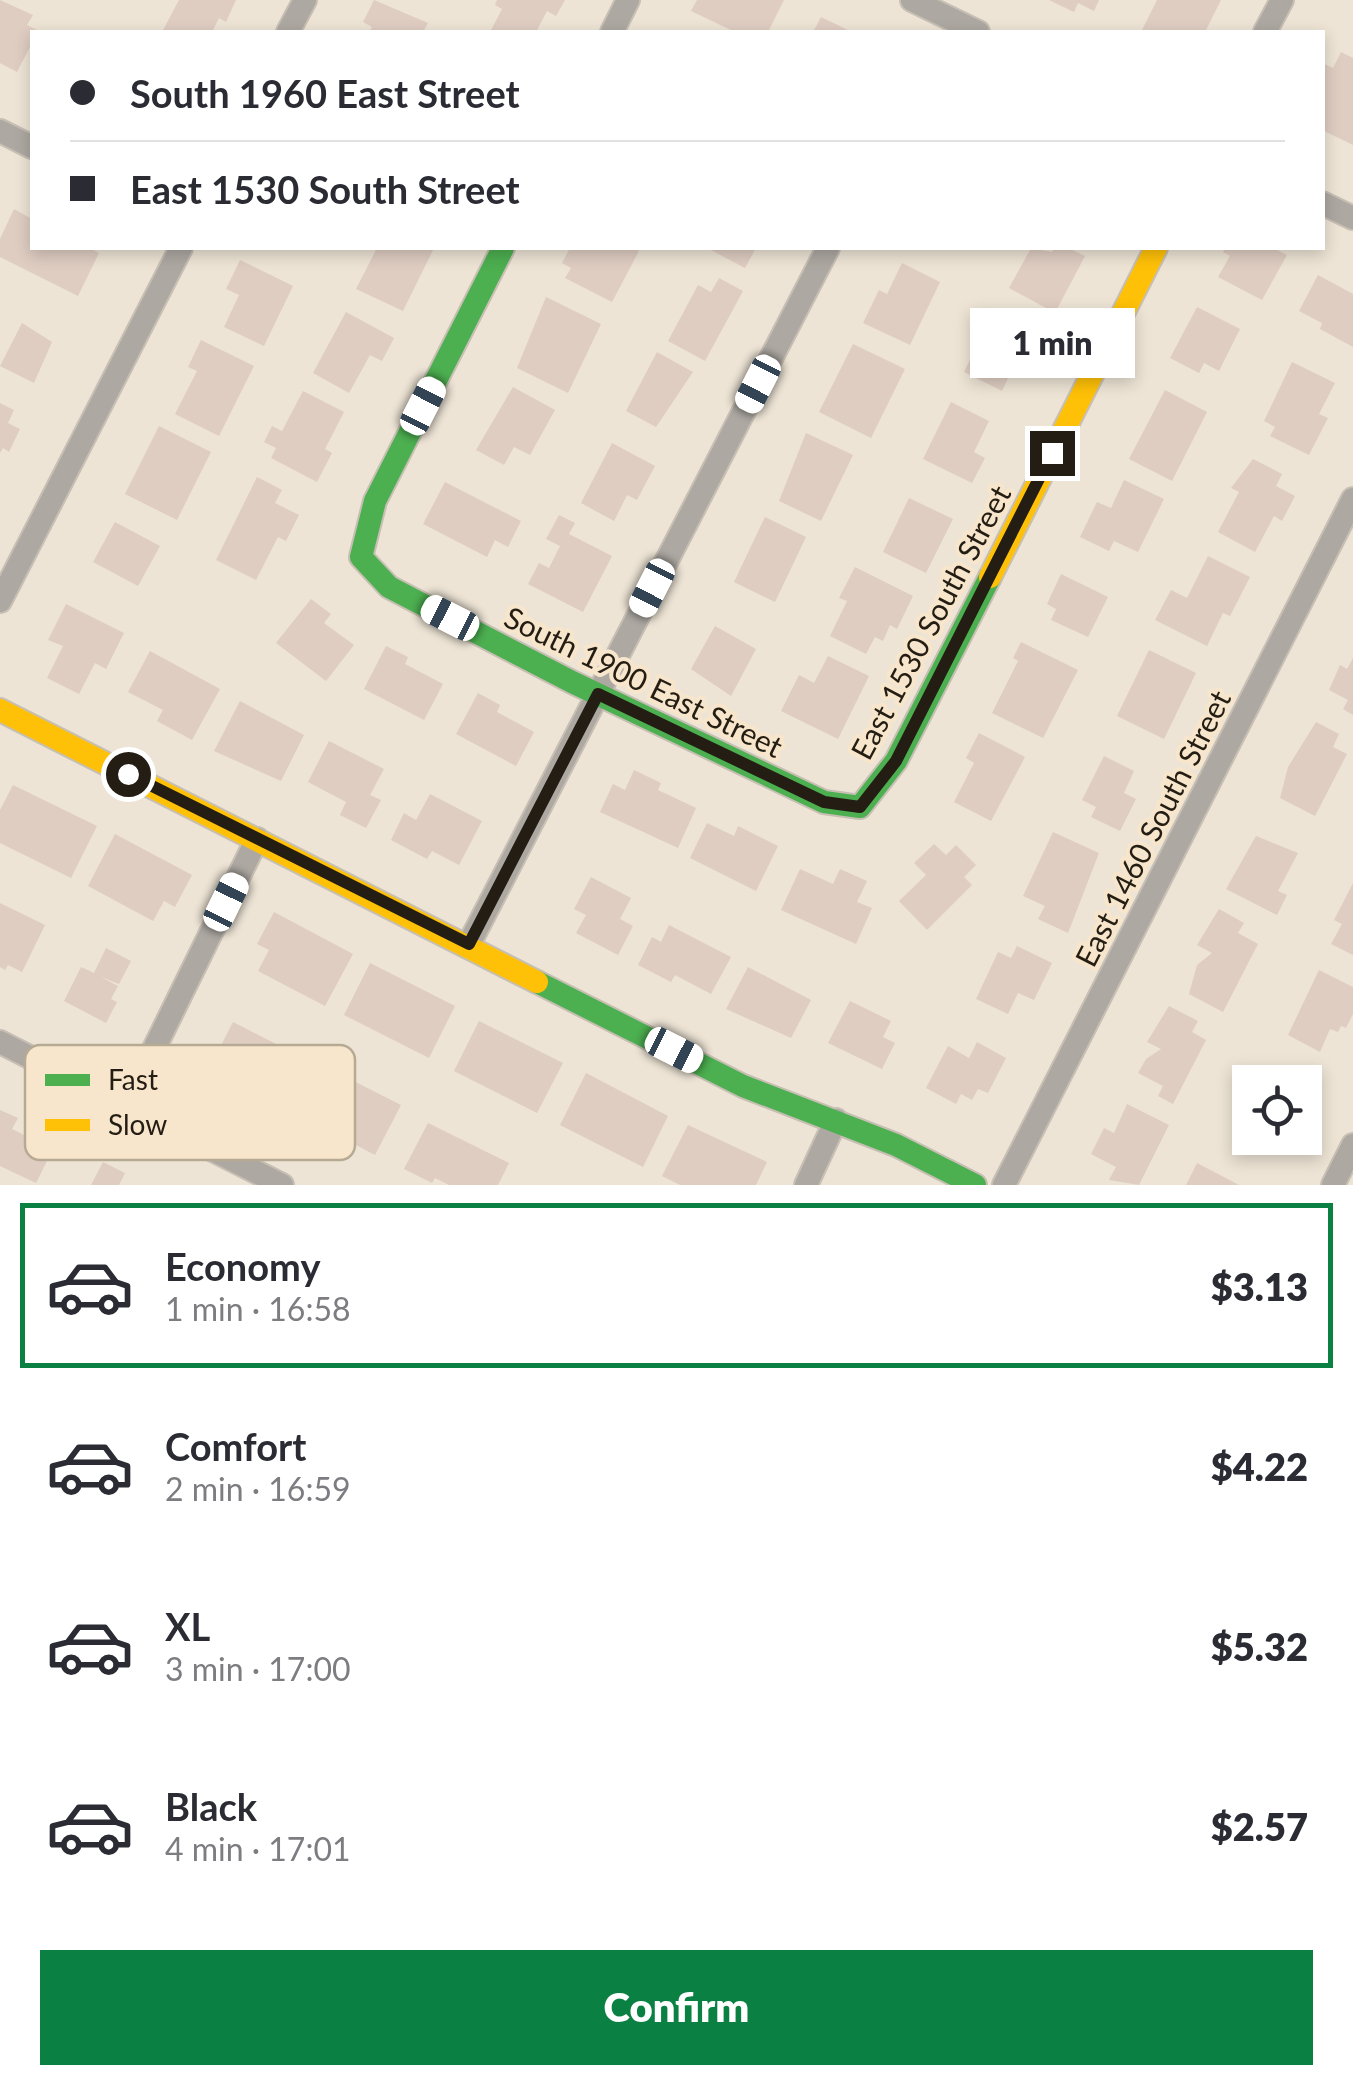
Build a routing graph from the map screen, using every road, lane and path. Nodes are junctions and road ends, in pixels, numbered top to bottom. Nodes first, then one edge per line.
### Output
1 (304, 0) edge
2 (628, 0) edge
3 (912, 0) edge
4 (1282, 0) edge
5 (943, 25) edge
6 (289, 30) edge
7 (613, 30) edge
8 (968, 30) edge
9 (1267, 30) edge
10 (0, 131) edge
11 (30, 147) edge
12 (1325, 204) edge
13 (1353, 218) edge
14 (180, 250) edge
15 (502, 250) edge
16 (827, 250) edge
17 (1155, 250) edge
18 (1353, 499) edge
19 (0, 601) edge
20 (598, 694) junction
21 (0, 710) edge
22 (860, 807) joint
23 (257, 839) junction
24 (469, 944) junction
25 (0, 1042) edge
26 (156, 1045) edge
27 (25, 1055) edge
28 (836, 1120) junction
29 (1353, 1145) edge
30 (233, 1160) edge
31 (282, 1185) edge
32 (806, 1185) edge
33 (975, 1185) edge
34 (1004, 1185) edge
35 (1333, 1185) edge

1 - 6 street
2 - 7 street
3 - 5 street
4 - 9 street
5 - 8 street
10 - 11 street
12 - 13 street
14 - 19 street
15 - 20 street, South 1900 East Street
16 - 20 street
17 - 22 street, East 1530 South Street
18 - 34 street, East 1460 South Street
20 - 22 street, South 1900 East Street
20 - 24 street
21 - 23 street
23 - 24 street
23 - 26 street
24 - 28 street
25 - 27 street
28 - 32 street
28 - 33 street
29 - 35 street
30 - 31 street

